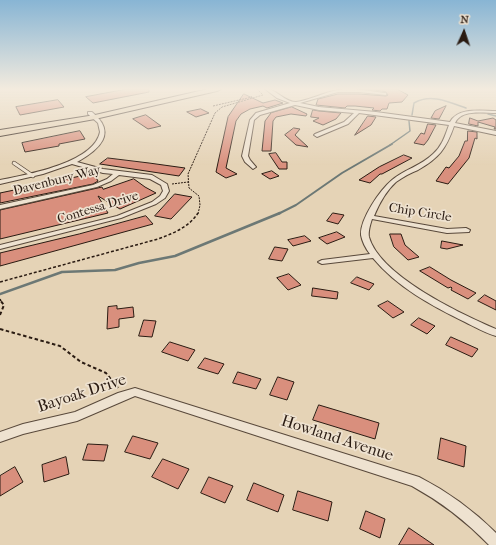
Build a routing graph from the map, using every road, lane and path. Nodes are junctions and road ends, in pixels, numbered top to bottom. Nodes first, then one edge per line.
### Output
1 (258, 114) edge
2 (355, 114) edge
3 (375, 114) edge
4 (461, 114) edge
5 (92, 115) junction
6 (451, 125) junction
7 (0, 129) edge
8 (0, 133) edge
9 (496, 134) edge
10 (317, 135) dead end
11 (71, 162) junction
12 (14, 163) dead end
13 (253, 167) dead end
14 (118, 173) junction
15 (33, 176) junction
16 (0, 182) edge
17 (188, 182) dead end
18 (169, 184) dead end
19 (0, 207) edge
20 (370, 217) junction
21 (466, 230) dead end
22 (0, 247) edge
23 (374, 256) junction
24 (322, 262) dead end
25 (0, 299) edge
26 (0, 315) edge
27 (0, 329) edge
28 (496, 334) edge
29 (118, 388) dead end
30 (151, 397) joint
31 (0, 437) edge
32 (496, 542) edge

1 - 13 street
2 - 10 street
3 - 6 street
4 - 6 street
5 - 7 main road
5 - 8 main road
5 - 11 street
6 - 9 street
6 - 20 street
11 - 14 street, Contessa Drive
11 - 15 street
12 - 15 lane
14 - 19 street, Davenbury Way
14 - 22 street, Contessa Drive
15 - 16 street
17 - 18 path
20 - 21 street, Chip Circle
20 - 23 street
23 - 24 street
23 - 28 street
25 - 26 path
27 - 29 path
30 - 31 street, Bayoak Drive
30 - 32 street, Howland Avenue

